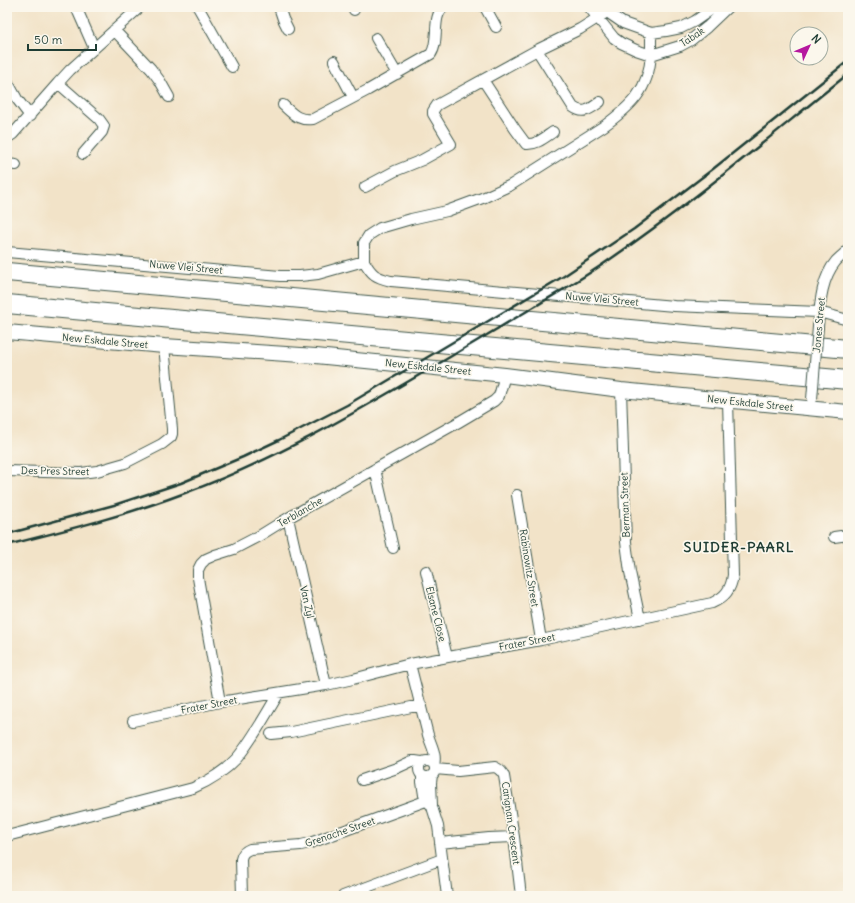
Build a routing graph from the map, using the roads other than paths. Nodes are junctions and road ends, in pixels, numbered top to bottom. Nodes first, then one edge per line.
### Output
1 (76, 7) edge
2 (140, 7) edge
3 (198, 7) edge
4 (279, 7) edge
5 (444, 7) edge
6 (485, 7) edge
7 (589, 7) edge
8 (714, 7) edge
9 (728, 7) edge
10 (602, 13) edge
11 (496, 27) dead end
12 (288, 29) dead end
13 (114, 30) junction
14 (650, 33) junction
15 (376, 38) dead end
16 (94, 48) junction
17 (537, 50) junction
18 (651, 55) junction
19 (334, 62) dead end
20 (232, 67) dead end
21 (397, 74) junction
22 (483, 80) junction
23 (7, 81) edge
24 (58, 83) junction
25 (169, 97) dead end
26 (353, 97) junction
27 (600, 102) dead end
28 (283, 105) dead end
29 (30, 116) junction
30 (553, 132) dead end
31 (7, 138) edge
32 (83, 154) dead end
33 (365, 187) dead end
34 (848, 250) edge
35 (7, 252) edge
36 (364, 261) junction
37 (7, 268) edge
38 (7, 272) edge
39 (106, 281) junction
40 (7, 304) edge
41 (819, 312) junction
42 (848, 320) edge
43 (7, 332) edge
44 (164, 346) junction
45 (848, 348) edge
46 (505, 375) junction
47 (848, 380) edge
48 (621, 390) junction
49 (728, 401) junction
50 (812, 404) junction
51 (848, 412) edge
52 (375, 469) junction
53 (7, 471) edge
54 (517, 495) dead end
55 (288, 518) junction
56 (848, 535) edge
57 (834, 537) dead end
58 (392, 548) dead end
59 (426, 571) dead end
60 (640, 618) junction
61 (541, 640) junction
62 (447, 657) junction
63 (410, 664) junction
64 (326, 685) junction
65 (279, 692) junction
66 (220, 702) junction
67 (420, 705) junction
68 (133, 721) dead end
69 (271, 734) dead end
70 (427, 769) junction
71 (362, 780) dead end
72 (430, 802) junction
73 (7, 836) edge
74 (514, 836) junction
75 (440, 843) junction
76 (442, 859) junction
77 (242, 896) edge
78 (342, 896) edge
79 (447, 896) edge
80 (521, 896) edge

1 - 16 street
2 - 13 street
3 - 20 street
4 - 12 street
5 - 21 street
6 - 11 street
7 - 10 street
8 - 14 street, Tabak
9 - 18 street, Tabak
10 - 14 street
10 - 17 street
10 - 18 street
13 - 16 street
13 - 25 street
14 - 18 street
15 - 21 street
16 - 24 street
17 - 22 street
17 - 27 street
18 - 36 street
19 - 26 street
21 - 26 street
22 - 30 street
22 - 33 street
23 - 29 street
24 - 29 street
24 - 32 street
26 - 28 street
29 - 31 street
34 - 41 street, Jones Street
35 - 36 street, Nuwe Vlei Street
36 - 41 street, Nuwe Vlei Street
37 - 39 highway
38 - 39 highway
39 - 45 highway
40 - 47 highway
41 - 42 street, Nuwe Vlei Street
41 - 50 street, Jones Street, bridge
43 - 44 street, New Eskdale Street
44 - 46 street, New Eskdale Street
44 - 53 street, Des Pres Street
46 - 48 street, New Eskdale Street
46 - 52 street, Terblanche
48 - 49 street, New Eskdale Street
48 - 60 street, Berman Street
49 - 50 street, New Eskdale Street
49 - 60 street, Frater Street
50 - 51 street, New Eskdale Street
52 - 55 street, Terblanche
52 - 58 street
54 - 61 street, Rabinowitz Street
55 - 64 street, Van Zyl
55 - 66 street, Terblanche
56 - 57 street
59 - 62 street, Elsane Close
60 - 61 street, Frater Street
61 - 62 street, Frater Street
62 - 63 street, Frater Street
63 - 64 street, Frater Street
63 - 67 street
64 - 65 street, Frater Street
65 - 66 street, Frater Street
65 - 73 street
66 - 68 street, Frater Street
67 - 69 street
67 - 70 street
70 - 71 street
70 - 72 street
70 - 74 street, Carignan Crescent
72 - 75 street
72 - 77 street, Grenache Street
74 - 75 street
74 - 80 street, Carignan Crescent
75 - 76 street
76 - 78 street
76 - 79 street

